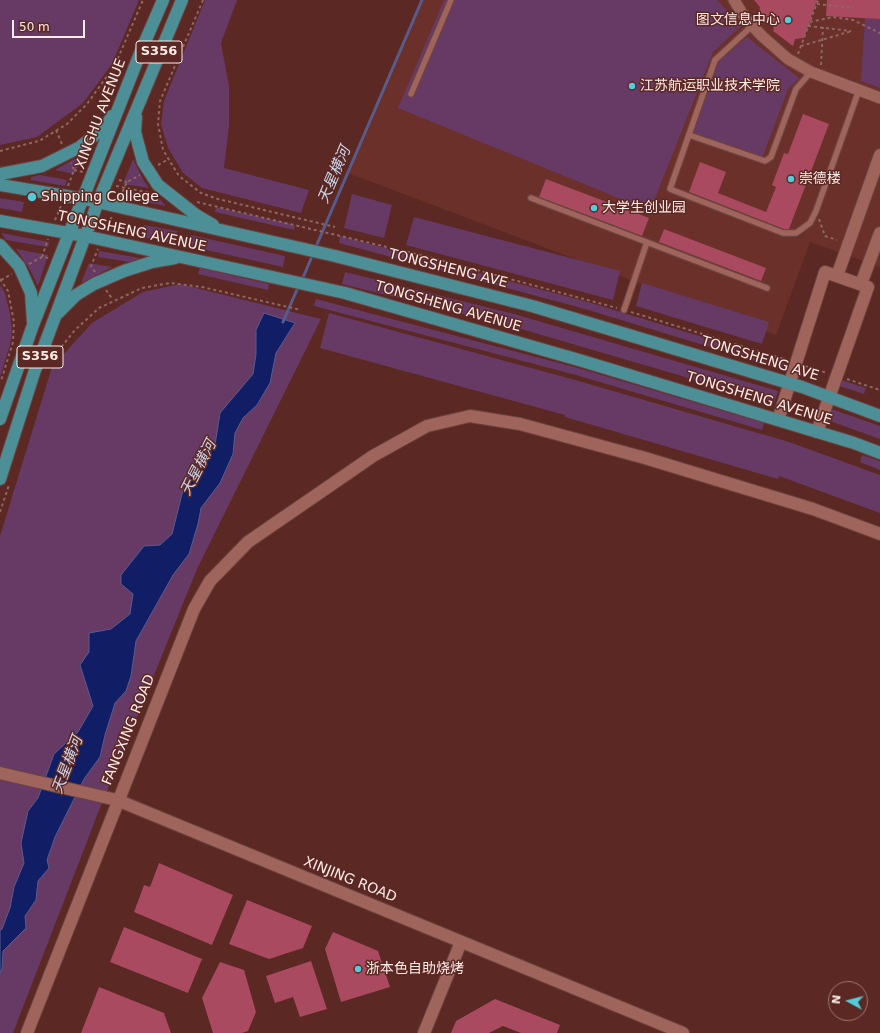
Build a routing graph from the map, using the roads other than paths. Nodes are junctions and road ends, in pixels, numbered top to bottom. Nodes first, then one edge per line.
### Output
1 (163, 0) edge
2 (182, 0) edge
3 (451, 0) edge
4 (734, 0) edge
5 (752, 26) junction
6 (816, 70) junction
7 (859, 90) junction
8 (411, 94) dead end
9 (880, 98) edge
10 (122, 100) junction
11 (138, 104) junction
12 (689, 135) junction
13 (880, 155) edge
14 (0, 174) edge
15 (0, 185) edge
16 (531, 198) dead end
17 (84, 199) junction
18 (98, 202) junction
19 (0, 221) edge
20 (223, 231) junction
21 (880, 233) edge
22 (70, 234) junction
23 (85, 236) junction
24 (648, 242) junction
25 (0, 245) edge
26 (181, 257) junction
27 (837, 276) junction
28 (861, 284) junction
29 (767, 288) dead end
30 (624, 310) road end
31 (54, 317) junction
32 (33, 325) junction
33 (790, 383) junction
34 (830, 397) junction
35 (880, 416) edge
36 (0, 419) edge
37 (778, 420) junction
38 (817, 432) junction
39 (880, 453) edge
40 (5, 481) edge
41 (880, 534) edge
42 (0, 773) edge
43 (117, 800) junction
44 (462, 942) junction
45 (26, 1033) edge
46 (424, 1033) edge
47 (683, 1033) edge

1 - 10 main road, XINGHU AVENUE / S356
2 - 11 main road, XINGHU AVENUE / S356
3 - 8 lane
4 - 5 street
5 - 6 street
5 - 12 lane
6 - 7 street
6 - 12 lane
7 - 9 street
7 - 12 lane
10 - 14 main road
10 - 17 main road, XINGHU AVENUE / S356
11 - 18 main road, XINGHU AVENUE / S356
11 - 20 main road
13 - 27 street
15 - 17 main road, TONGSHENG AVE
16 - 24 lane
17 - 18 main road, TONGSHENG AVE
17 - 22 main road, XINGHU AVENUE / S356
18 - 20 main road, TONGSHENG AVE
18 - 23 main road, XINGHU AVENUE / S356
19 - 22 main road, TONGSHENG AVENUE
20 - 33 main road, TONGSHENG AVE
21 - 28 street
22 - 23 main road, TONGSHENG AVENUE
22 - 32 main road, XINGHU AVENUE / S356
23 - 26 main road, TONGSHENG AVENUE
23 - 31 main road, XINGHU AVENUE / S356
24 - 29 lane
24 - 30 lane
25 - 32 main road
26 - 31 main road
26 - 37 main road, TONGSHENG AVENUE
27 - 28 street
27 - 33 street
28 - 34 street
31 - 40 main road, XINGHU AVENUE / S356
32 - 36 main road, XINGHU AVENUE / S356
33 - 34 main road, TONGSHENG AVE
33 - 37 street
34 - 35 main road, TONGSHENG AVE
34 - 38 street
37 - 38 main road, TONGSHENG AVENUE
38 - 39 main road, TONGSHENG AVENUE
41 - 43 street, FANGXING ROAD
42 - 43 street, XINJING ROAD
43 - 44 street, XINJING ROAD
43 - 45 street, FANGXING ROAD
44 - 46 street
44 - 47 street, XINJING ROAD

